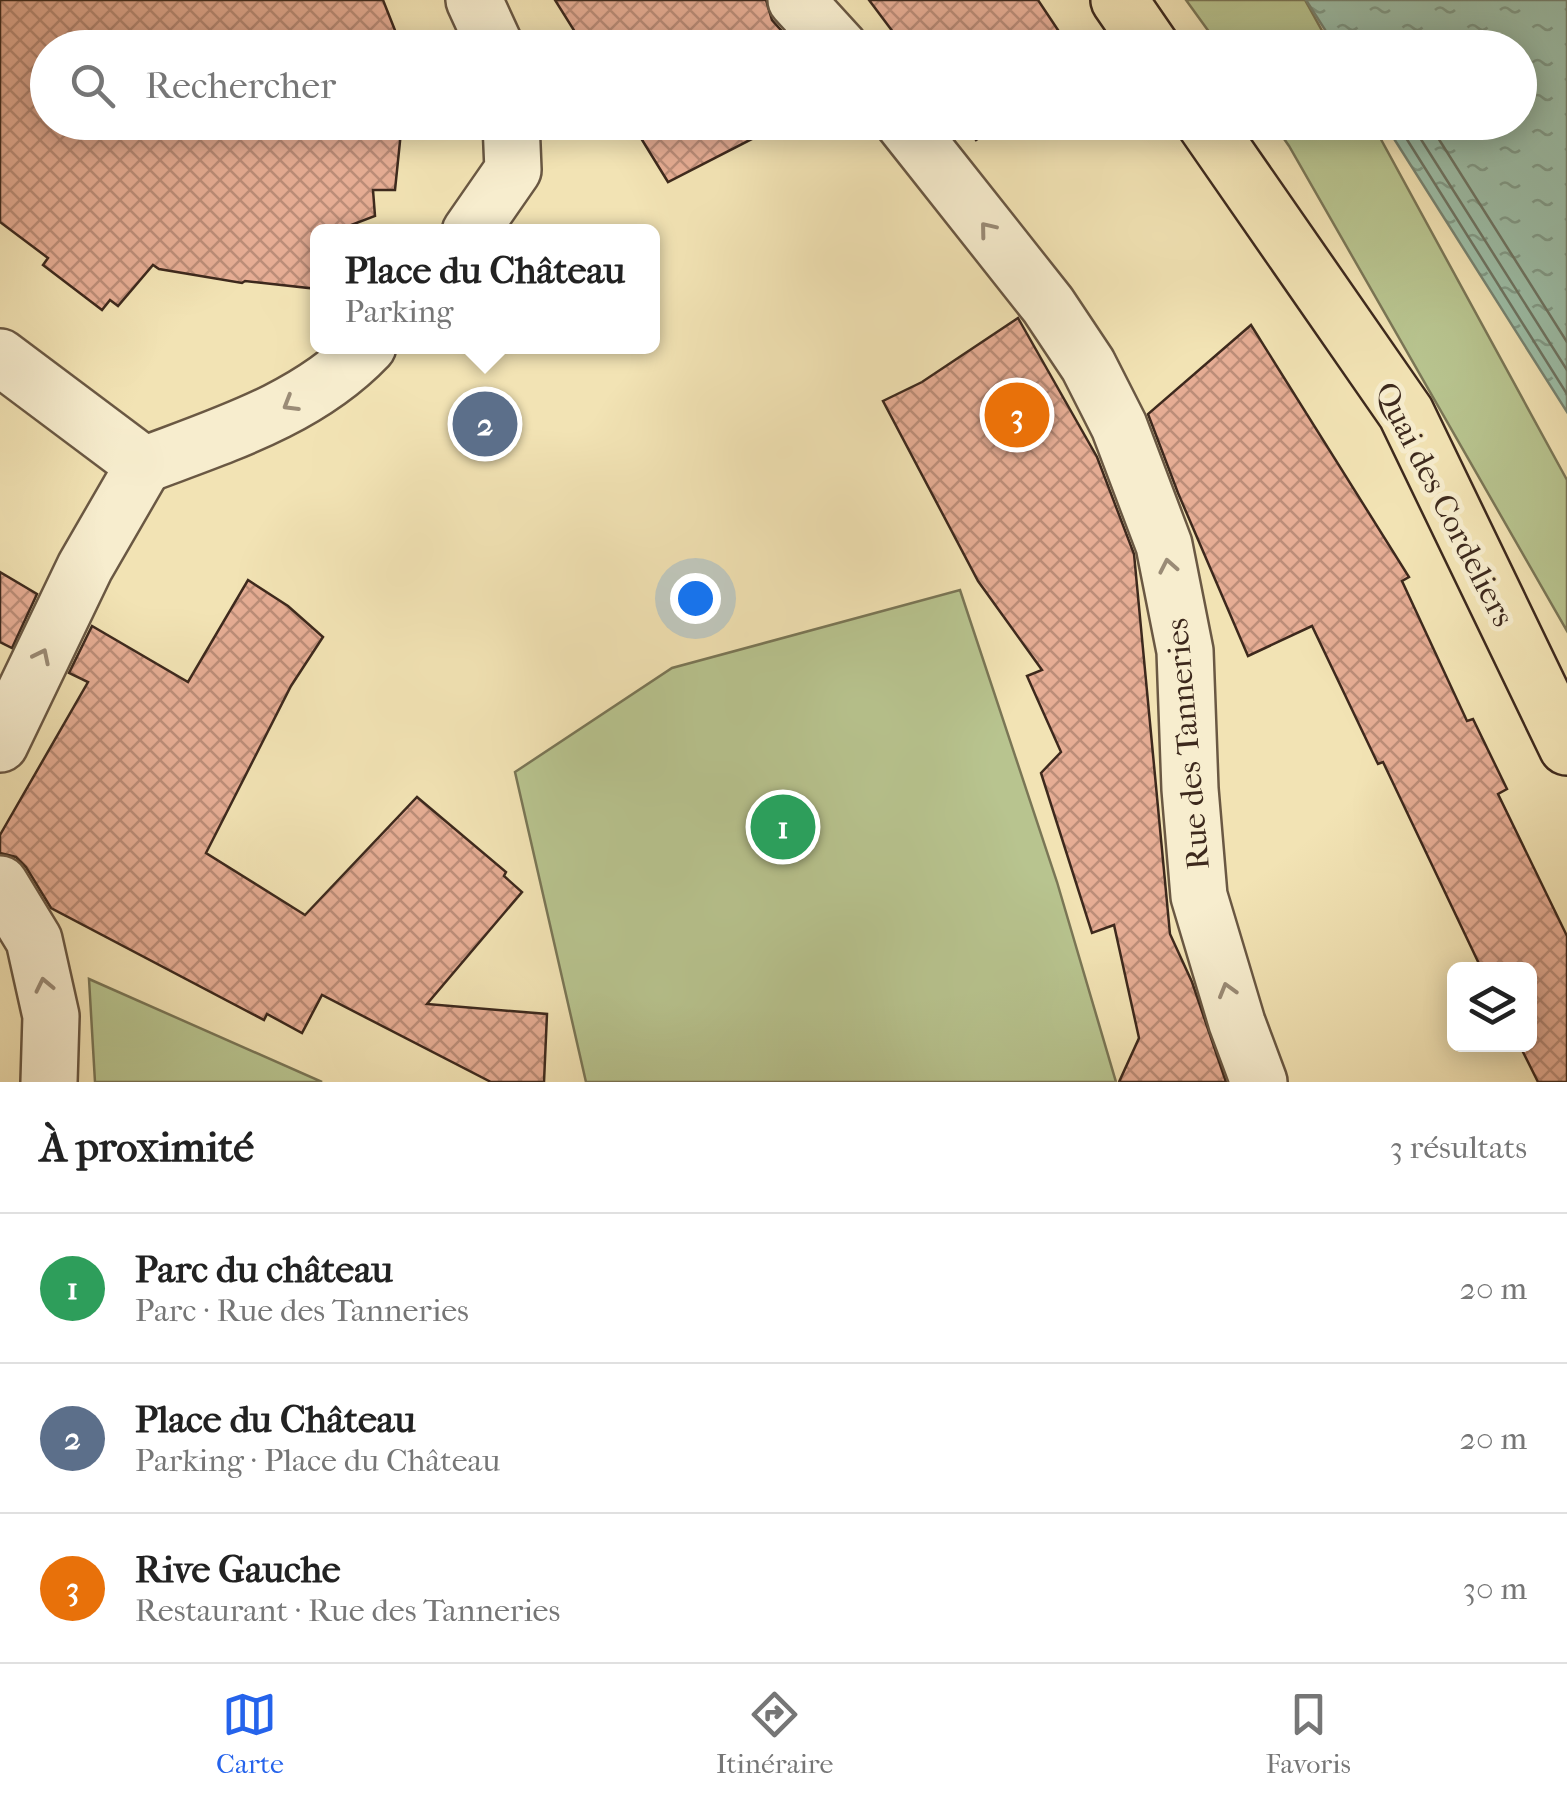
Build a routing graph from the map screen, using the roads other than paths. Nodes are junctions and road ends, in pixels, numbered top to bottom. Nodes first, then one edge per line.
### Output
1 (474, 0) edge
2 (796, 0) edge
3 (1119, 0) edge
4 (488, 30) edge
5 (824, 30) edge
6 (1140, 30) edge
7 (917, 140) edge
8 (1216, 140) edge
9 (512, 146) edge
10 (474, 224) edge
11 (360, 354) edge
12 (0, 357) edge
13 (144, 464) junction
14 (0, 744) edge
15 (1567, 746) edge
16 (0, 884) edge
17 (49, 1082) edge
18 (1259, 1082) edge

1 - 4 street
2 - 5 street
3 - 6 main road
18 -> 7 street, Rue des Tanneries
8 - 15 main road, Quai des Cordeliers
9 - 10 street
11 -> 13 street
12 - 13 street
14 -> 13 street
17 -> 16 street

